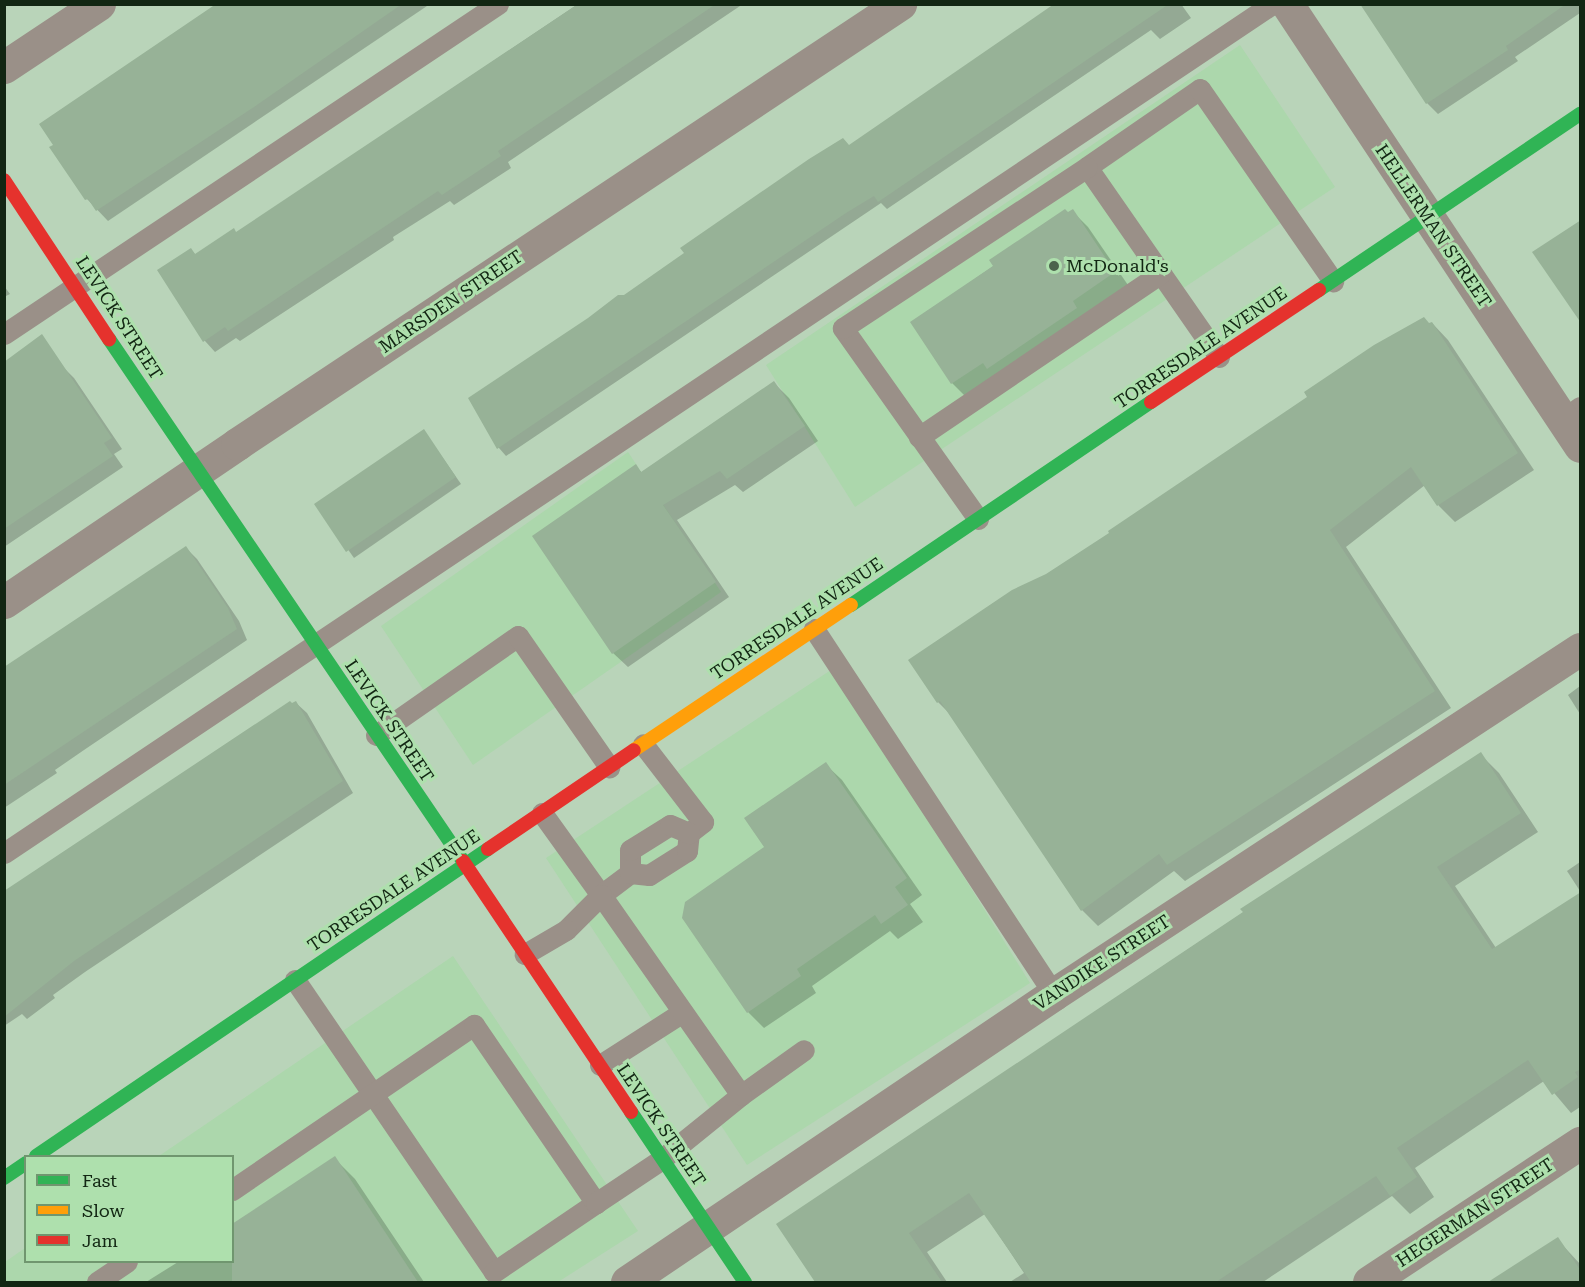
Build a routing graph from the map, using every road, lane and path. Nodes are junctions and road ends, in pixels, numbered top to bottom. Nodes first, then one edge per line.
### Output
1 (99, 4) edge
2 (498, 4) edge
3 (900, 4) edge
4 (1272, 4) edge
5 (1287, 4) edge
6 (4, 67) edge
7 (1581, 114) edge
8 (1087, 167) junction
9 (4, 180) edge
10 (1427, 218) junction
11 (1161, 273) junction
12 (1333, 281) junction
13 (76, 285) junction
14 (4, 334) edge
15 (1219, 357) junction
16 (1572, 413) edge
17 (920, 436) junction
18 (1581, 446) edge
19 (197, 471) junction
20 (978, 519) junction
21 (4, 602) edge
22 (814, 629) junction
23 (315, 644) junction
24 (1581, 649) edge
25 (376, 735) junction
26 (644, 744) junction
27 (609, 767) junction
28 (542, 813) junction
29 (689, 833) junction
30 (4, 853) edge
31 (465, 864) junction
32 (630, 873) junction
33 (601, 895) junction
34 (525, 954) junction
35 (295, 980) junction
36 (1054, 994) junction
37 (683, 1012) junction
38 (804, 1050) dead end
39 (600, 1065) junction
40 (373, 1094) junction
41 (741, 1095) junction
42 (1581, 1143) edge
43 (37, 1155) edge
44 (662, 1159) junction
45 (24, 1164) edge
46 (4, 1178) edge
47 (234, 1189) edge
48 (596, 1203) junction
49 (708, 1228) junction
50 (126, 1263) edge
51 (486, 1277) edge
52 (97, 1282) edge
53 (627, 1282) edge
54 (745, 1282) edge
55 (1369, 1282) edge

1 - 6 street
2 - 13 lane
3 - 19 street, MARSDEN STREET
4 - 23 lane
5 - 10 street, HELLERMAN STREET
7 - 10 main road, TORRESDALE AVENUE
8 - 11 lane
8 - 12 lane
8 - 17 lane
9 - 13 main road, LEVICK STREET
10 - 12 main road, TORRESDALE AVENUE
10 - 16 street, HELLERMAN STREET
11 - 15 lane
11 - 17 lane
12 - 15 main road, TORRESDALE AVENUE
13 - 14 lane
13 - 19 main road, LEVICK STREET
15 - 20 main road, TORRESDALE AVENUE
16 - 18 street, HELLERMAN STREET
17 - 20 lane
19 - 21 street, MARSDEN STREET
19 - 23 main road, LEVICK STREET
20 - 22 main road, TORRESDALE AVENUE
22 - 26 main road, TORRESDALE AVENUE
22 - 36 lane
23 - 25 main road, LEVICK STREET
23 - 30 lane
24 - 36 street, VANDIKE STREET
25 - 27 lane
25 - 31 main road, LEVICK STREET
26 - 27 main road, TORRESDALE AVENUE
26 - 29 lane
27 - 28 main road, TORRESDALE AVENUE
28 - 31 main road, TORRESDALE AVENUE
28 - 33 lane
29 - 32 lane
29 - 32 lane
31 - 34 main road, LEVICK STREET
31 - 35 main road, TORRESDALE AVENUE
32 - 33 lane
33 - 34 lane
33 - 37 lane
34 - 39 main road, LEVICK STREET
35 - 40 lane
35 - 43 main road, TORRESDALE AVENUE
36 - 49 street, VANDIKE STREET
37 - 39 lane
37 - 41 lane
38 - 41 lane
39 - 44 main road, LEVICK STREET
40 - 47 lane
40 - 48 lane
40 - 51 lane
41 - 44 lane
42 - 55 street, HEGERMAN STREET
44 - 48 lane
44 - 49 main road, LEVICK STREET
45 - 46 main road
48 - 51 lane
49 - 53 street, VANDIKE STREET
49 - 54 main road, LEVICK STREET
50 - 52 lane

